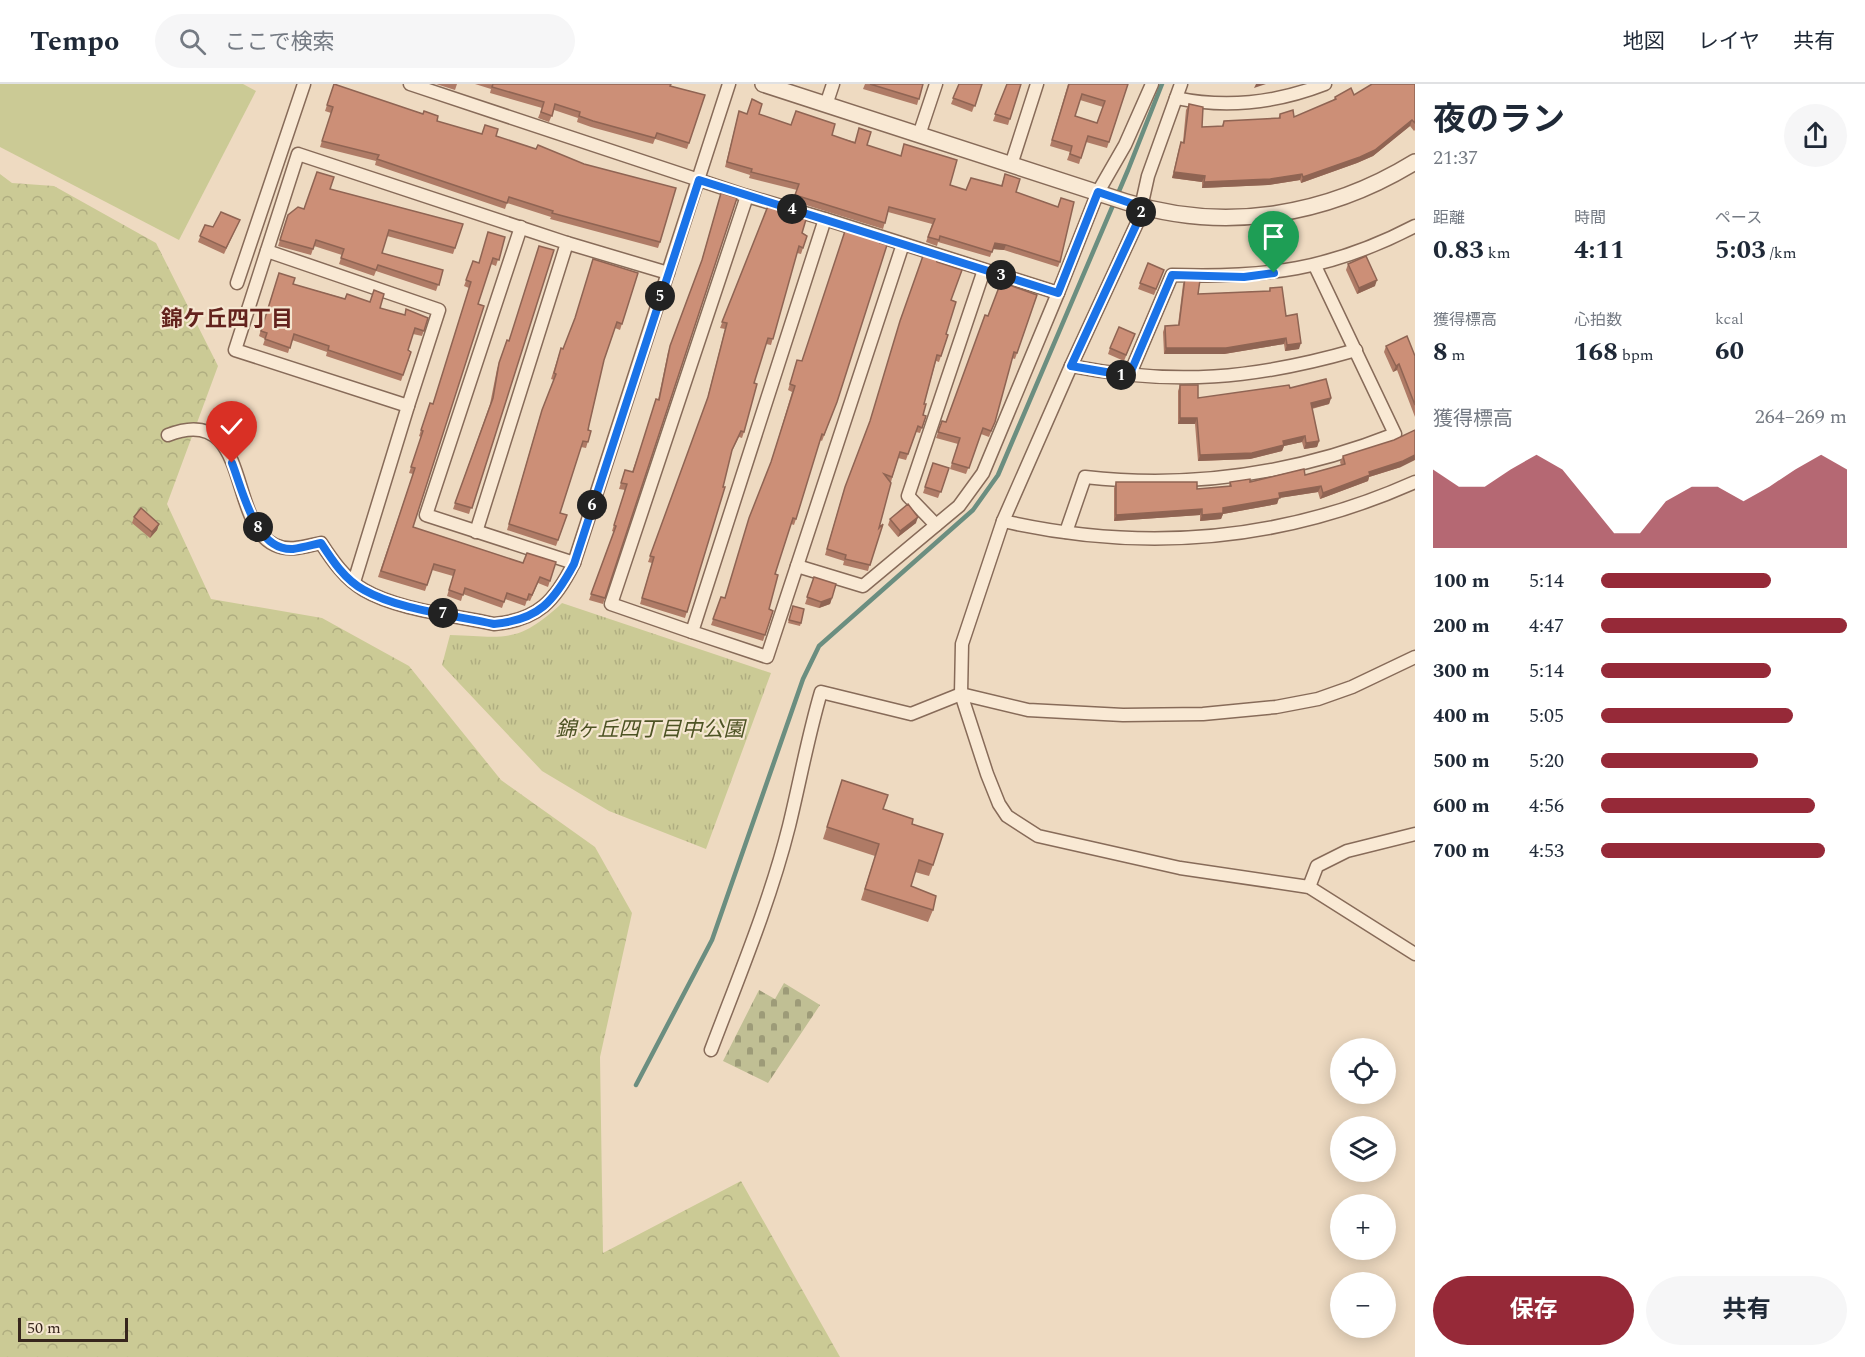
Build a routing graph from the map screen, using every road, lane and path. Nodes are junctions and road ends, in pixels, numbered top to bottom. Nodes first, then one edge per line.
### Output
1 (304, 84) edge
2 (410, 84) edge
3 (729, 84) edge
4 (763, 84) edge
5 (833, 84) edge
6 (936, 84) edge
7 (1037, 84) edge
8 (1152, 84) edge
9 (1181, 84) edge
10 (1325, 84) edge
11 (1176, 98) junction
12 (826, 105) junction
13 (920, 135) junction
14 (1415, 162) edge
15 (1011, 165) junction
16 (699, 180) junction
17 (1104, 195) junction
18 (747, 196) junction
19 (1142, 207) junction
20 (825, 219) junction
21 (521, 227) junction
22 (1414, 230) edge
23 (567, 243) junction
24 (903, 244) junction
25 (267, 251) junction
26 (1315, 266) junction
27 (984, 270) junction
28 (668, 273) junction
29 (237, 283) dead end
30 (1058, 293) junction
31 (1356, 350) junction
32 (1071, 366) junction
33 (1129, 376) junction
34 (408, 406) junction
35 (168, 435) dead end
36 (1415, 482) edge
37 (1003, 521) junction
38 (936, 525) junction
39 (476, 532) junction
40 (1065, 532) junction
41 (574, 564) junction
42 (797, 566) junction
43 (354, 582) junction
44 (692, 632) junction
45 (1415, 657) edge
46 (962, 694) junction
47 (1415, 834) edge
48 (1309, 887) junction
49 (1415, 954) edge
50 (711, 1050) dead end

1 - 29 street
2 - 16 street
3 - 16 street
4 - 12 street
5 - 12 street
6 - 13 street
7 - 15 street
8 - 17 street
9 - 11 street
10 - 11 street
11 - 19 street
12 - 13 street
13 - 15 street
14 - 19 street
15 - 17 street
16 - 18 street
16 - 28 street
17 - 19 street
17 - 30 street
18 - 20 street
18 - 44 street
19 - 32 street
20 - 24 street
20 - 44 street
21 - 23 street
21 - 25 street
21 - 39 street
22 - 26 street
23 - 28 street
23 - 39 street
24 - 27 street
24 - 42 street
25 - 34 street
25 - 34 street
26 - 31 street
26 - 33 street
27 - 30 street
27 - 38 street
28 - 41 street
30 - 38 street
31 - 33 street
31 - 40 street
32 - 33 street
32 - 37 street
34 - 43 street
35 - 43 street
36 - 40 street
37 - 40 street
37 - 46 street
38 - 42 street
39 - 41 street
41 - 43 street
42 - 44 street
45 - 46 street
46 - 48 street
46 - 50 street
47 - 48 street
48 - 49 street

